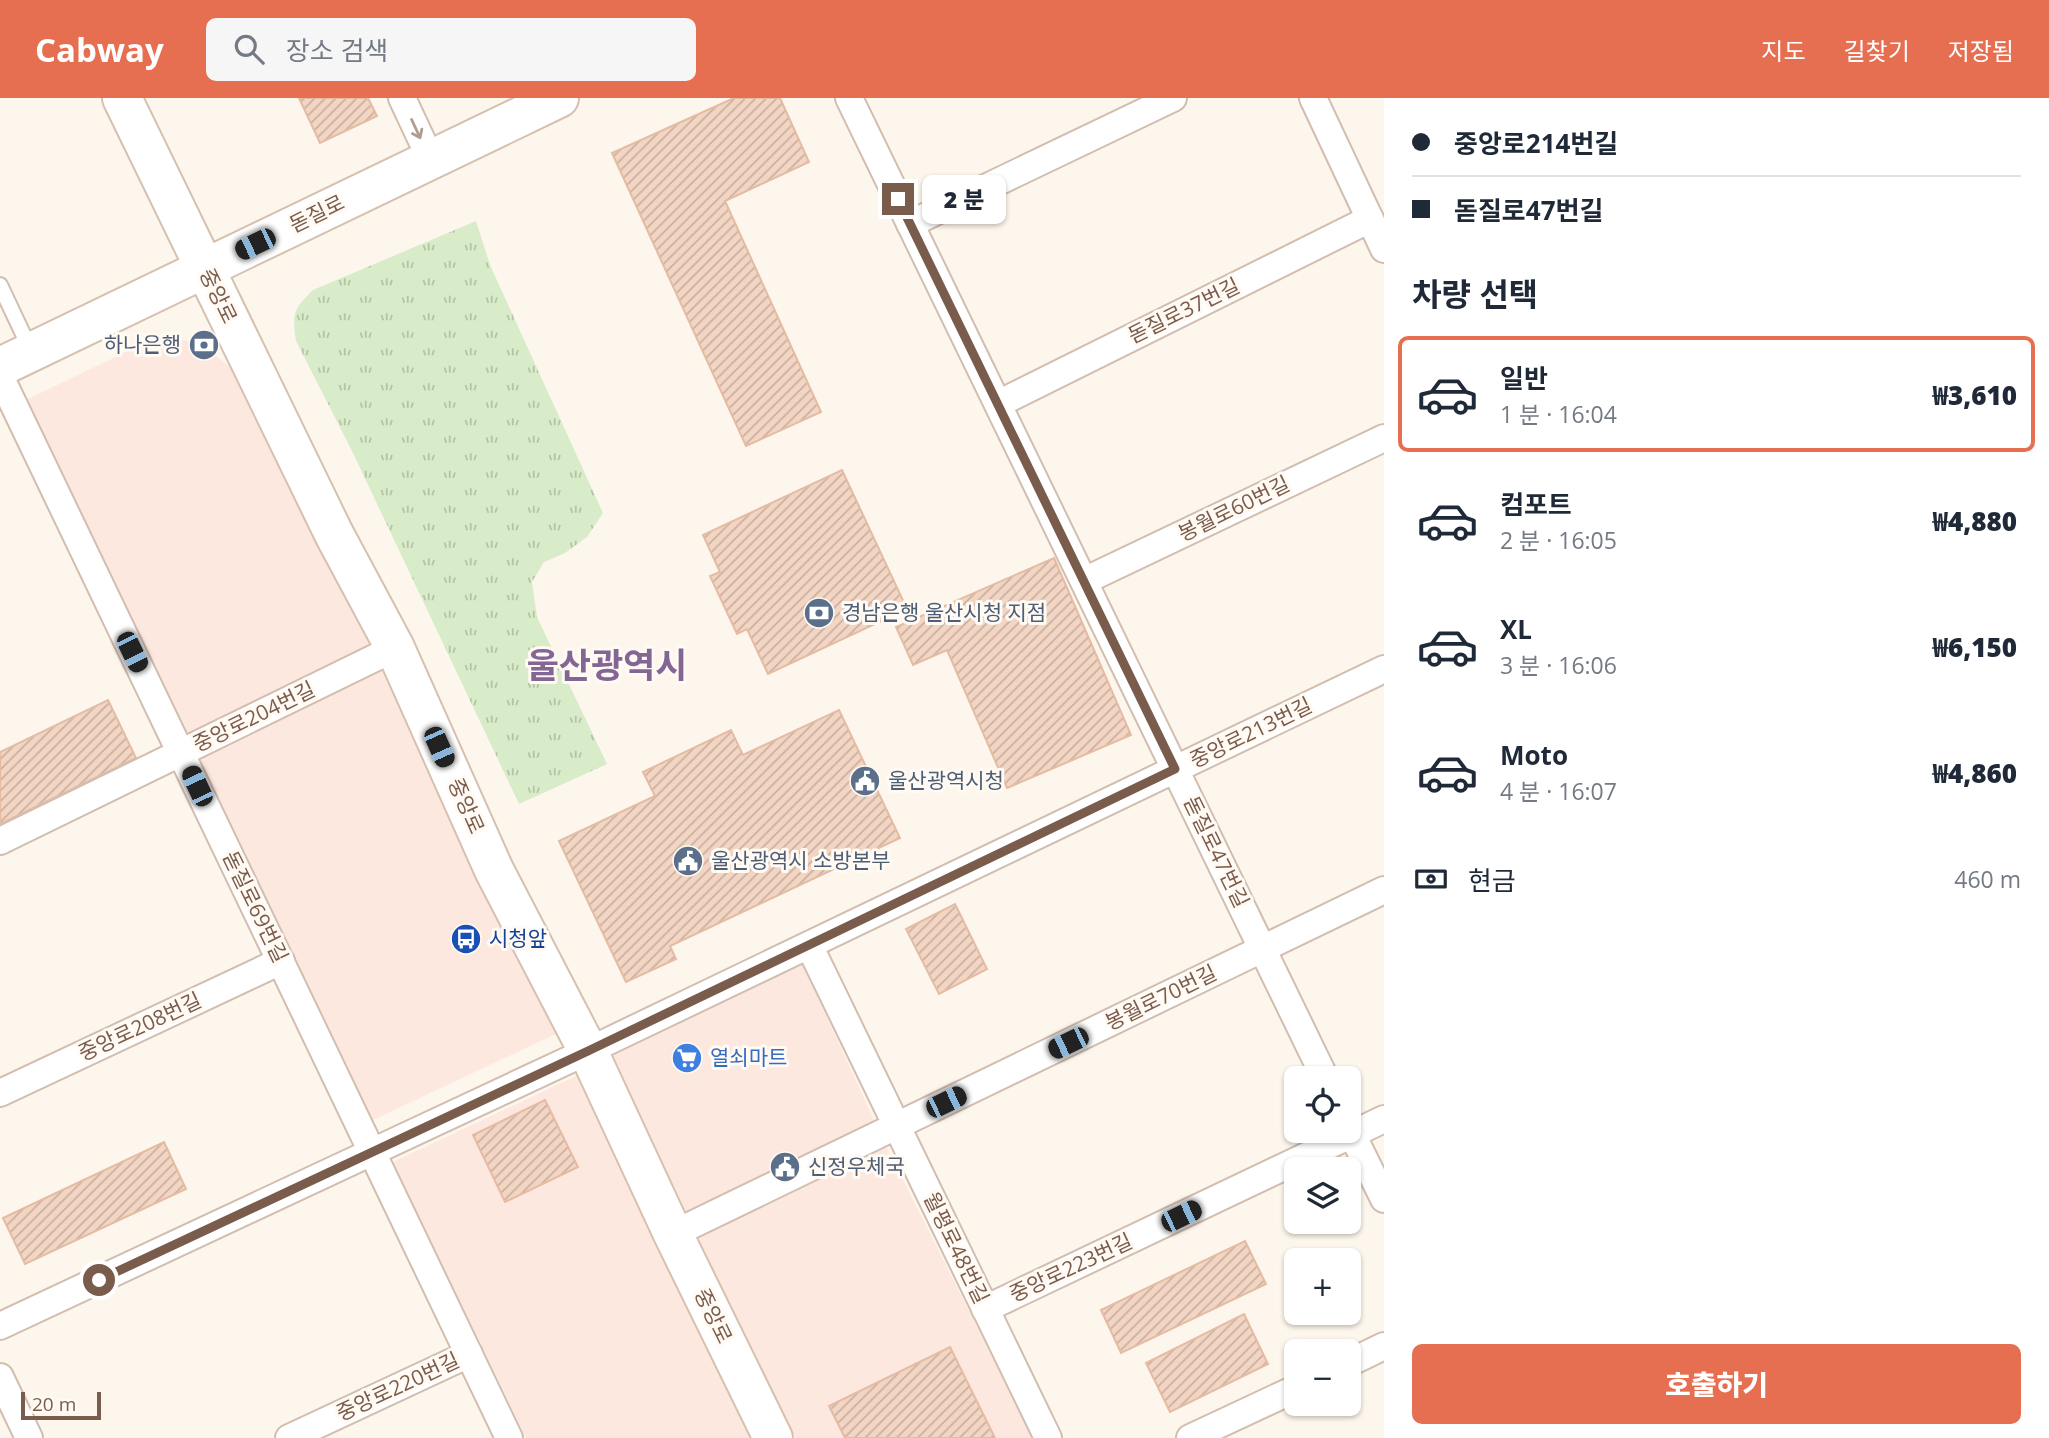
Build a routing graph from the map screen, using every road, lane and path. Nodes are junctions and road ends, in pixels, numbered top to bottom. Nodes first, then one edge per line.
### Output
1 (122, 98) edge
2 (402, 98) edge
3 (559, 98) edge
4 (849, 98) edge
5 (1173, 98) edge
6 (1313, 98) edge
7 (431, 160) junction
8 (1370, 219) junction
9 (910, 224) junction
10 (1384, 249) edge
11 (205, 268) junction
12 (0, 285) edge
13 (16, 359) edge
14 (0, 376) edge
15 (998, 404) junction
16 (1384, 438) edge
17 (1084, 581) junction
18 (395, 648) junction
19 (1384, 669) edge
20 (180, 753) junction
21 (1175, 769) junction
22 (0, 841) edge
23 (1384, 890) edge
24 (809, 945) junction
25 (1262, 949) junction
26 (281, 961) junction
27 (588, 1051) junction
28 (1319, 1066) edge
29 (0, 1093) edge
30 (1384, 1119) edge
31 (897, 1126) junction
32 (1361, 1127) edge
33 (1326, 1143) edge
34 (1357, 1143) edge
35 (372, 1152) junction
36 (1384, 1199) edge
37 (673, 1234) junction
38 (985, 1309) junction
39 (0, 1326) edge
40 (1384, 1346) edge
41 (469, 1354) junction
42 (1361, 1357) edge
43 (0, 1377) edge
44 (1284, 1394) edge
45 (29, 1438) edge
46 (289, 1438) edge
47 (509, 1438) edge
48 (773, 1438) edge
49 (1048, 1438) edge
50 (1190, 1438) edge

1 - 11 main road, 중앙로
2 -> 7 street
3 - 7 main road, 돋질로
4 - 9 street, 돋질로47번길
5 - 9 street
6 - 8 street
7 - 11 main road, 돋질로
8 - 10 street
8 - 15 street, 돋질로37번길
9 - 15 street, 돋질로47번길
11 - 13 main road, 돋질로
11 - 18 main road, 중앙로
12 - 13 lane
14 - 20 street, 돋질로69번길
15 - 17 street, 돋질로47번길
16 - 17 street, 봉월로60번길
17 - 21 street, 돋질로47번길
18 - 20 street, 중앙로204번길
18 - 27 main road, 중앙로
19 - 21 street, 중앙로213번길
20 - 22 street, 중앙로204번길
20 - 26 street, 돋질로69번길
21 - 24 street, 중앙로213번길
21 - 25 street, 돋질로47번길
23 - 25 street, 봉월로70번길
24 - 27 street, 중앙로213번길
24 - 31 street, 월평로48번길
25 - 28 street, 돋질로47번길
25 - 31 street, 봉월로70번길
26 - 29 street, 중앙로208번길
26 - 35 street, 돋질로69번길
27 - 35 street, 중앙로213번길
27 - 37 main road, 중앙로
30 - 32 street, 중앙로223번길
31 - 37 street, 봉월로70번길
31 - 38 street, 월평로48번길
33 - 38 street, 중앙로223번길
34 - 36 street
35 - 39 street, 중앙로213번길
35 - 41 street, 돋질로69번길
37 - 48 main road, 중앙로
38 - 49 street, 월평로48번길
40 - 42 street
41 - 46 street, 중앙로220번길
41 - 47 street, 돋질로69번길
43 - 45 street
44 - 50 street

